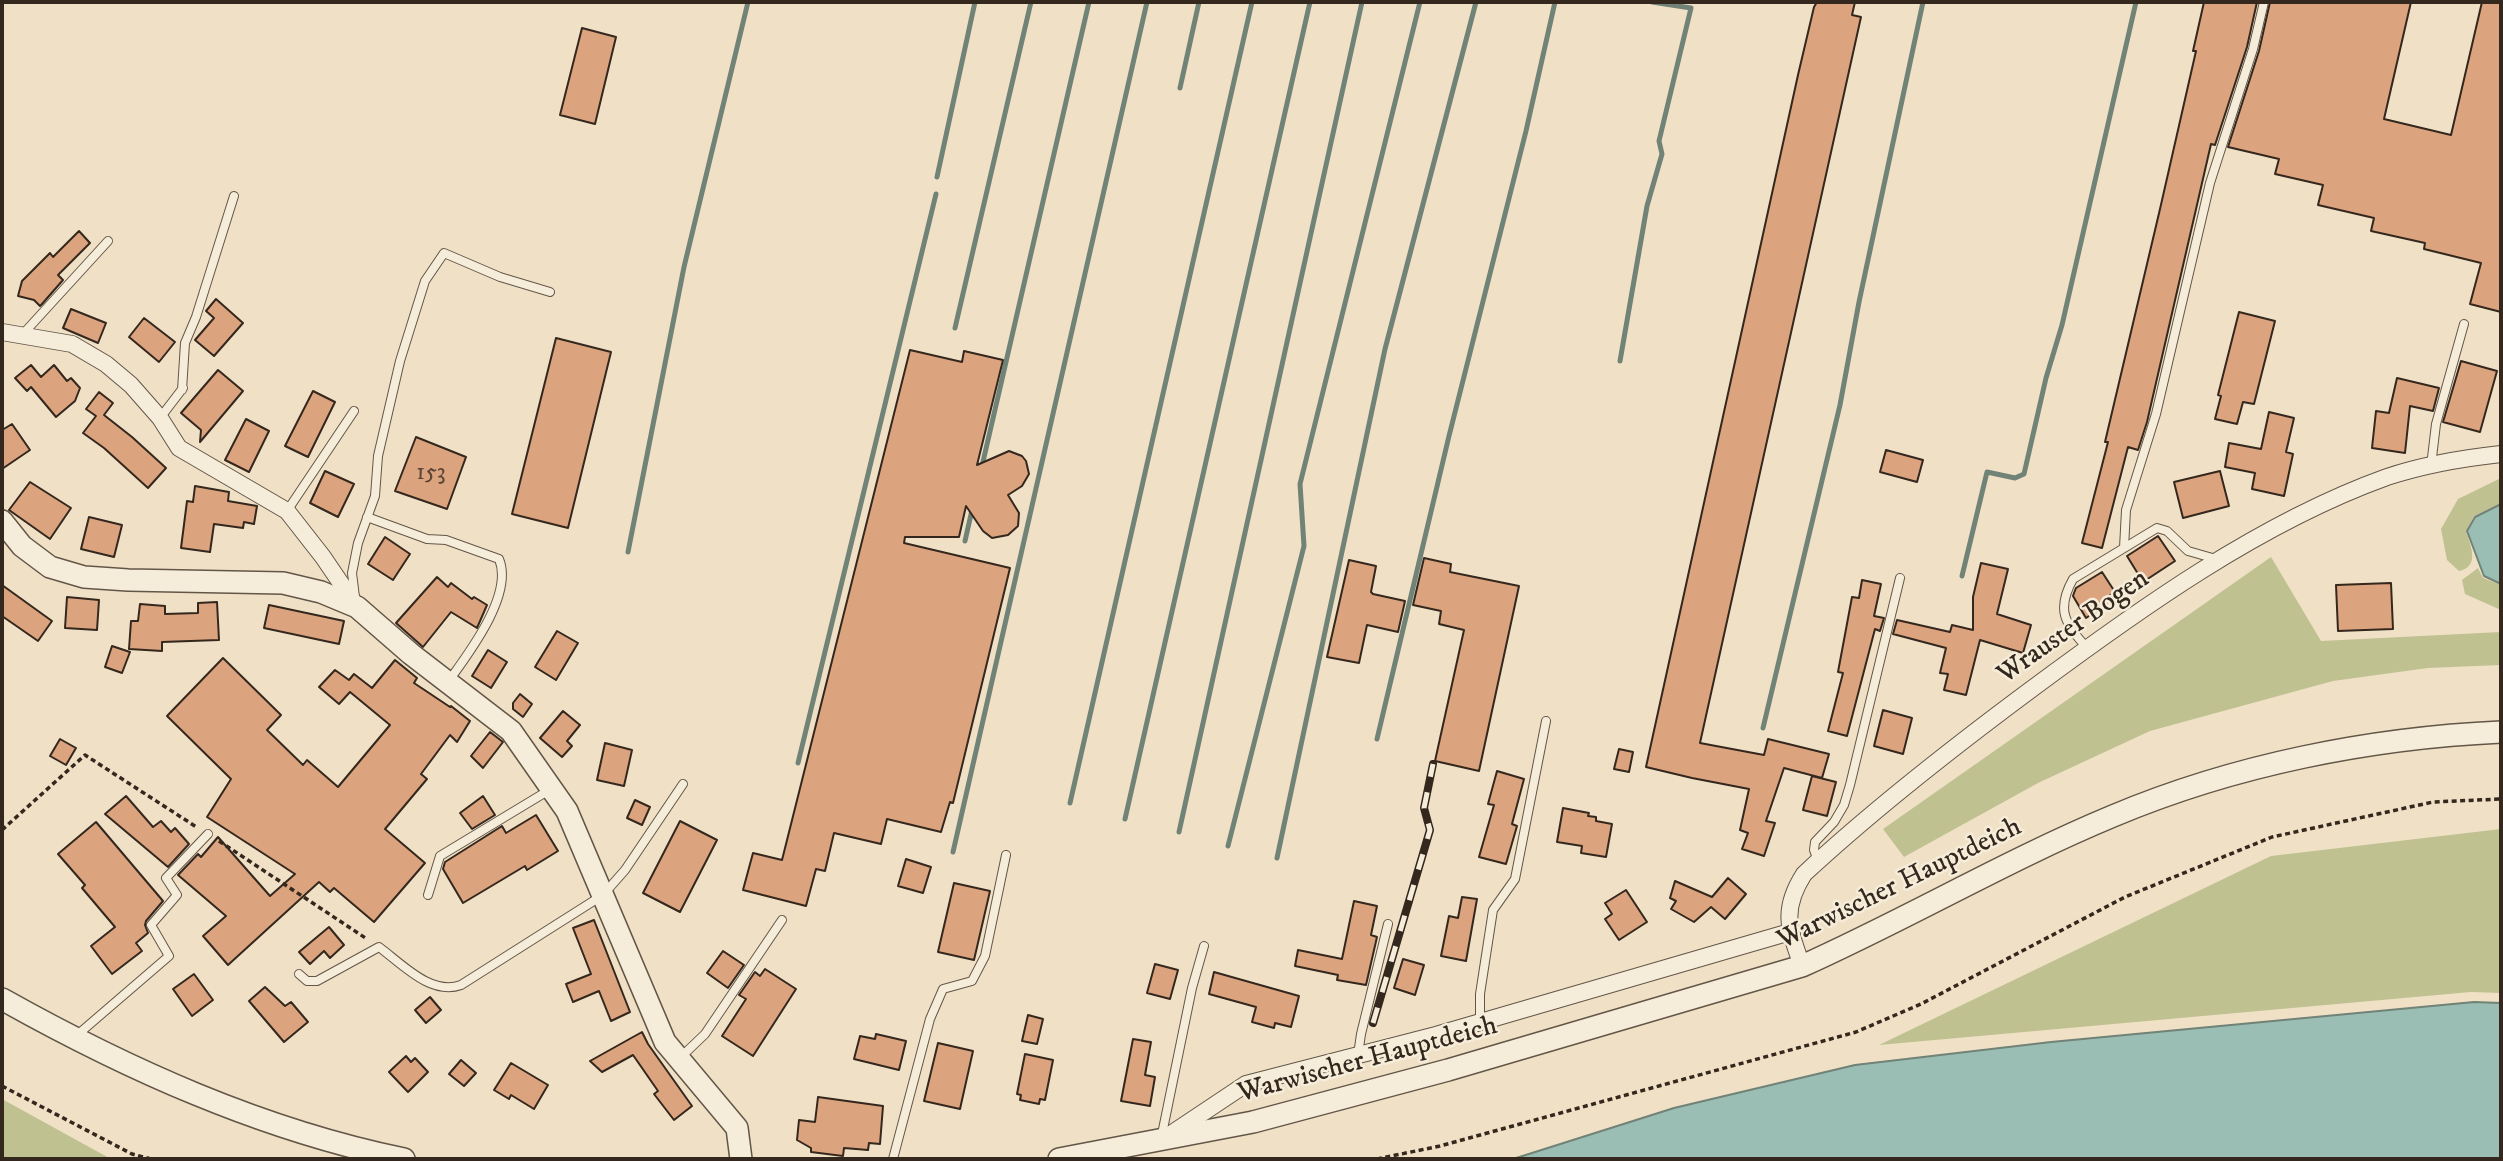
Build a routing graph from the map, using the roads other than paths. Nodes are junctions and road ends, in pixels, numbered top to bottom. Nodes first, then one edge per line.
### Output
1 (2263, 2) edge
2 (234, 196) dead end
3 (108, 241) dead end
4 (550, 292) dead end
5 (2464, 324) dead end
6 (2, 332) edge
7 (23, 334) junction
8 (354, 411) dead end
9 (160, 418) junction
10 (2501, 454) edge
11 (2431, 466) junction
12 (287, 511) junction
13 (367, 517) junction
14 (2, 521) edge
15 (2124, 548) junction
16 (2221, 561) junction
17 (1900, 578) dead end
18 (357, 607) junction
19 (2087, 648) junction
20 (448, 683) junction
21 (1546, 721) dead end
22 (2501, 732) edge
23 (683, 783) dead end
24 (551, 789) junction
25 (208, 834) road end
26 (1006, 855) dead end
27 (1818, 861) junction
28 (428, 895) dead end
29 (603, 895) junction
30 (782, 920) dead end
31 (1388, 924) dead end
32 (1790, 932) junction
33 (1203, 946) dead end
34 (1802, 966) junction
35 (299, 974) dead end
36 (2, 999) edge
37 (1480, 1022) junction
38 (73, 1037) junction
39 (1358, 1055) junction
40 (679, 1059) junction
41 (1160, 1142) junction
42 (404, 1159) edge
43 (741, 1159) edge
44 (893, 1159) edge
45 (1059, 1159) edge

1 - 15 lane
2 - 9 lane
3 - 7 lane
4 - 13 lane
5 - 11 lane
6 - 7 street
7 - 9 street
8 - 12 lane
9 - 12 street
10 - 11 street, Wrauster Bogen
11 - 16 street, Wrauster Bogen
12 - 18 street
13 - 18 lane
13 - 20 lane
14 - 18 street
15 - 16 lane
15 - 19 lane
16 - 19 street, Wrauster Bogen
17 - 27 lane
18 - 20 street
19 - 27 street, Wrauster Bogen
20 - 24 street
21 - 37 lane
22 - 34 street, Warwischer Hauptdeich
23 - 29 lane
24 - 28 lane
24 - 29 street
25 - 38 lane
26 - 44 lane
27 - 32 street, Wrauster Bogen
29 - 35 lane
29 - 40 street
30 - 40 lane
31 - 39 lane
32 - 34 street, Wrauster Bogen
32 - 37 street, Warwischer Hauptdeich
33 - 41 lane
34 - 41 street, Warwischer Hauptdeich
36 - 38 street
37 - 39 street, Warwischer Hauptdeich
38 - 42 street
39 - 41 street, Warwischer Hauptdeich
40 - 43 street
41 - 45 street, Warwischer Hauptdeich

